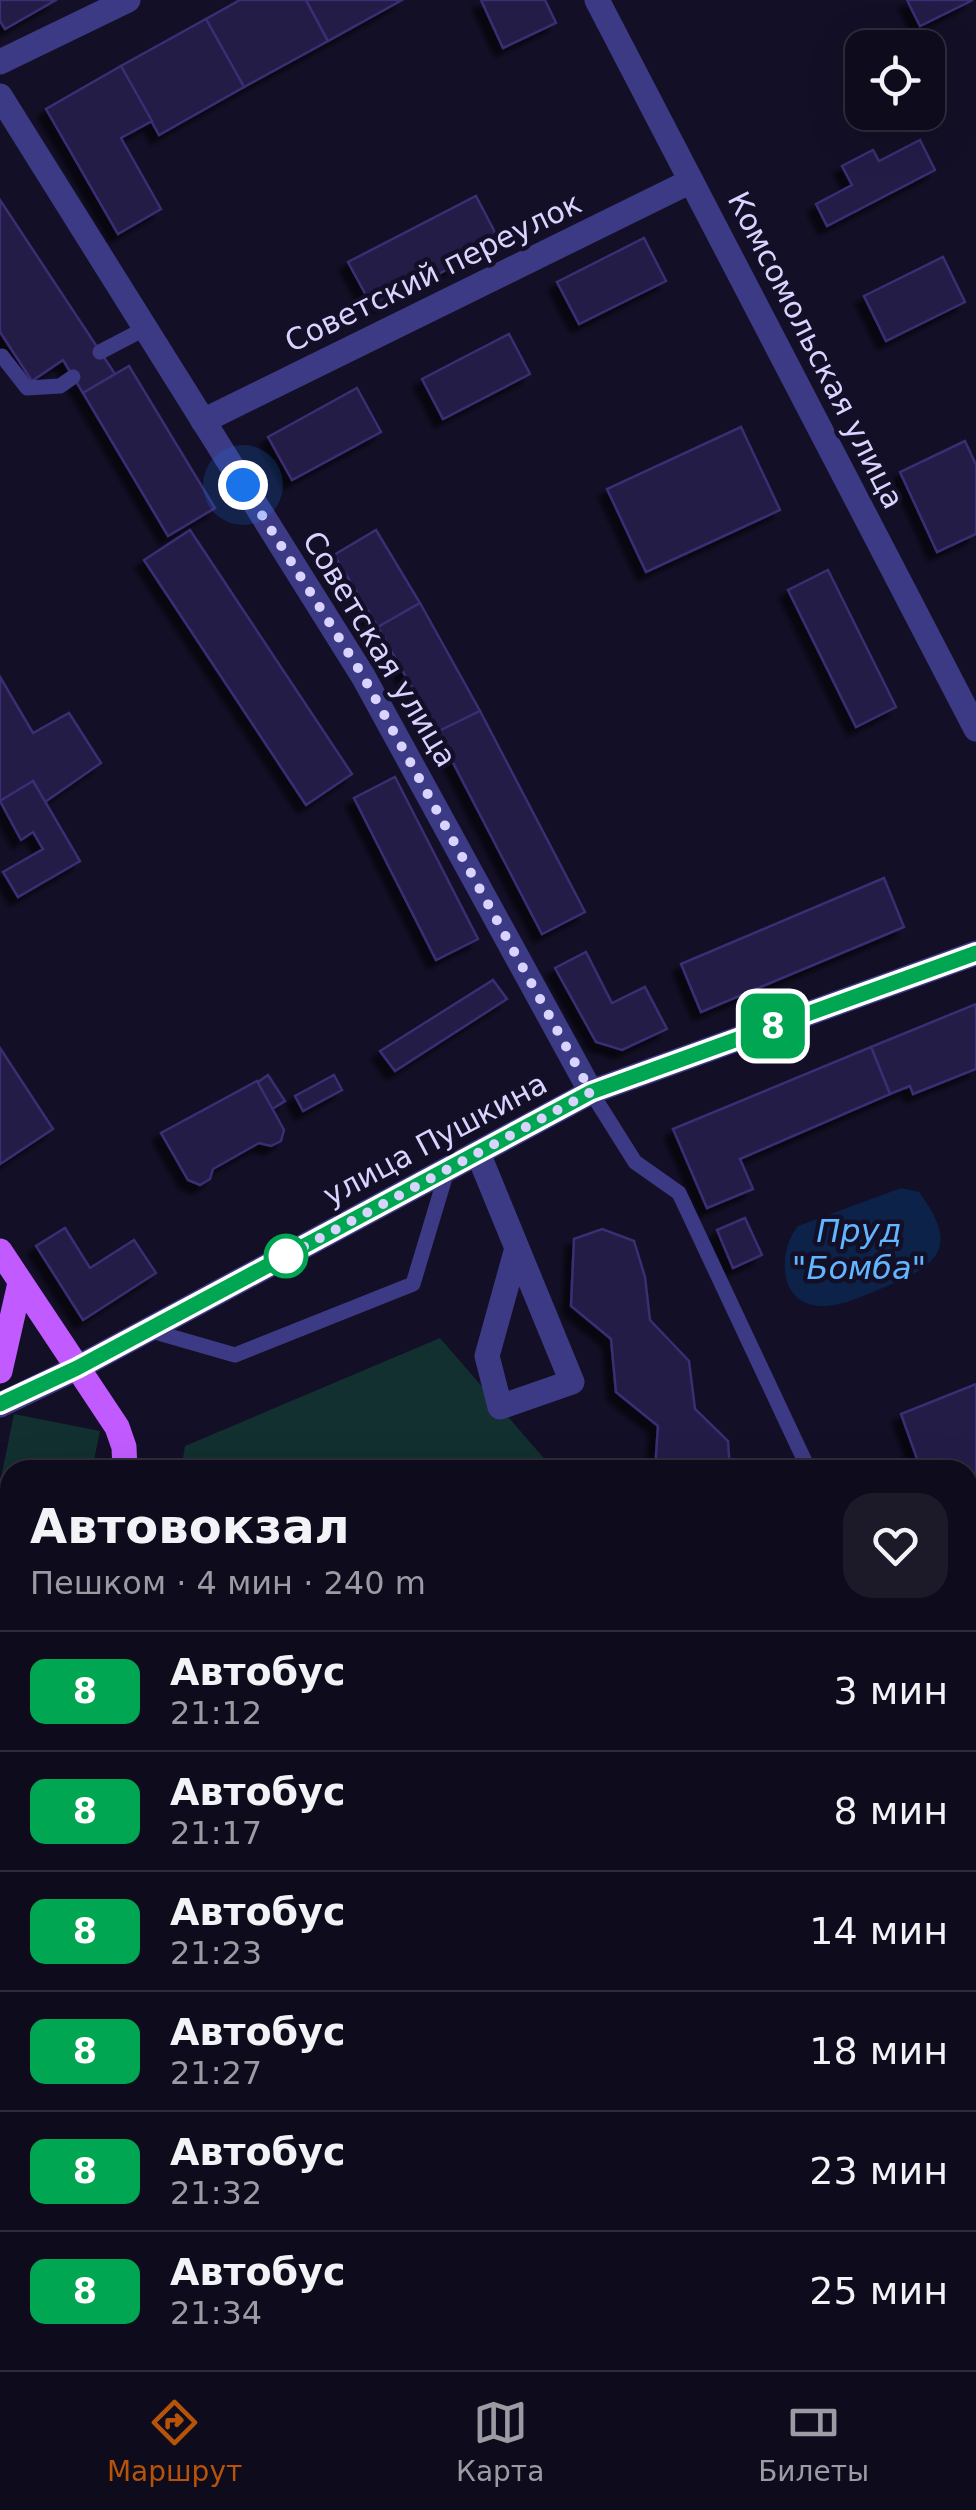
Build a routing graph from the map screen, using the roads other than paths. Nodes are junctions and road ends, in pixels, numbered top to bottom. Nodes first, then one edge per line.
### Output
1 (128, 0) edge
2 (598, 0) edge
3 (0, 62) edge
4 (0, 96) edge
5 (691, 181) junction
6 (146, 328) junction
7 (100, 352) dead end
8 (0, 358) edge
9 (73, 377) dead end
10 (203, 421) junction
11 (976, 730) edge
12 (976, 953) edge
13 (591, 1092) junction
14 (478, 1153) junction
15 (447, 1170) junction
16 (517, 1248) junction
17 (0, 1252) edge
18 (20, 1283) junction
19 (148, 1330) junction
20 (77, 1368) junction
21 (0, 1371) edge
22 (0, 1404) edge
23 (124, 1460) edge
24 (805, 1460) edge

1 - 3 street
2 - 5 street, Комсомольская улица
4 - 6 street, Советская улица
5 - 10 street, Советский переулок
5 - 11 street, Комсомольская улица
6 - 7 lane
6 - 10 street, Советская улица
8 - 9 lane
10 - 13 street, Советская улица
12 - 13 street, улица Пушкина
13 - 14 street, улица Пушкина
13 - 24 lane
14 - 15 street, улица Пушкина
14 - 16 street
15 - 19 street, улица Пушкина
15 - 19 lane
16 - 16 street
17 - 18 main road
18 - 20 main road
18 - 21 main road
19 - 20 street, улица Пушкина
20 - 22 street, улица Пушкина
20 - 23 main road

